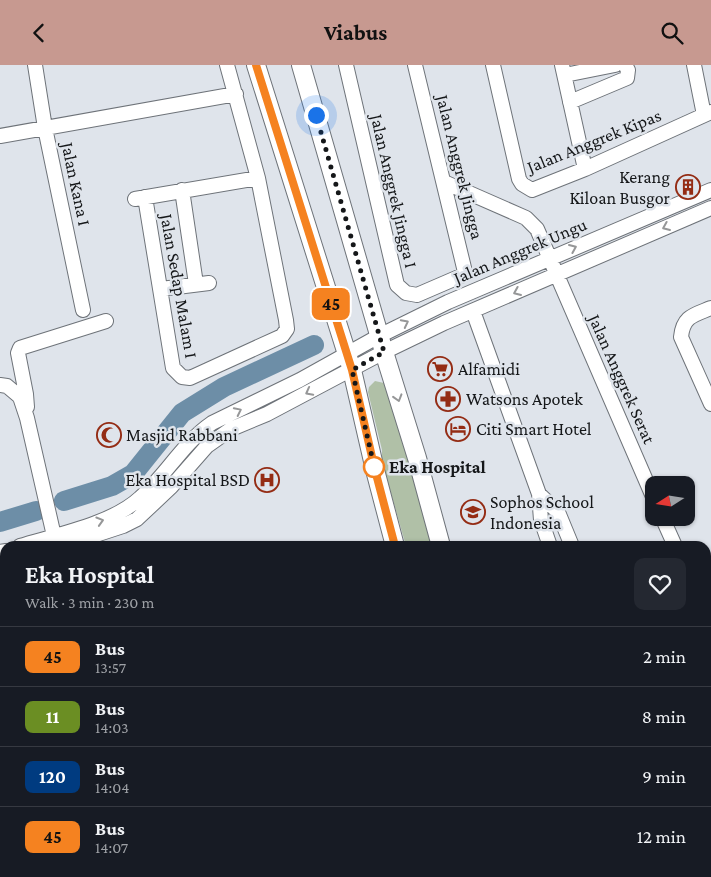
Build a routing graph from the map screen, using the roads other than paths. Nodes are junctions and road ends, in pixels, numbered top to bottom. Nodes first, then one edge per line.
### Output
1 (35, 65) edge
2 (227, 65) edge
3 (256, 65) edge
4 (301, 65) edge
5 (346, 65) edge
6 (415, 65) edge
7 (493, 65) edge
8 (615, 65) edge
9 (625, 65) edge
10 (694, 65) edge
11 (564, 70) edge
12 (236, 94) junction
13 (570, 102) junction
14 (708, 114) edge
15 (46, 128) junction
16 (0, 136) edge
17 (585, 169) junction
18 (258, 178) junction
19 (444, 182) junction
20 (711, 189) edge
21 (182, 190) junction
22 (711, 208) edge
23 (550, 259) junction
24 (556, 275) junction
25 (462, 276) joint
26 (161, 289) junction
27 (711, 308) edge
28 (83, 309) dead end
29 (474, 311) junction
30 (106, 321) dead end
31 (381, 344) junction
32 (350, 362) junction
33 (0, 385) edge
34 (711, 404) edge
35 (27, 418) junction
36 (645, 478) edge
37 (539, 494) junction
38 (666, 526) edge
39 (58, 541) edge
40 (394, 541) edge
41 (440, 541) edge
42 (548, 541) edge
43 (570, 541) edge
44 (672, 541) edge

1 - 15 street, Jalan Kana I
2 - 12 street
3 - 32 main road
4 - 31 main road
5 - 25 street, Jalan Anggrek Jingga I
6 - 19 street, Jalan Anggrek Jingga
7 - 17 street, Jalan Anggrek Kipas
8 - 11 street
9 - 13 street
10 - 14 street
11 - 13 street
12 - 15 street
12 - 18 street
13 - 17 street
14 - 17 street, Jalan Anggrek Kipas
15 - 16 street
15 - 28 street, Jalan Kana I
18 - 21 street
18 - 26 street, Jalan Sedap Malam I
19 - 23 street, Jalan Anggrek Serat
19 - 25 street, Jalan Anggrek Jingga
23 -> 20 street, Jalan Anggrek Ungu
21 - 26 street, Jalan Sedap Malam I
21 - 26 street
22 -> 24 street, Jalan Anggrek Ungu
23 - 24 street, Jalan Anggrek Serat
31 -> 23 street, Jalan Anggrek Ungu
24 -> 29 street, Jalan Anggrek Ungu
24 - 36 street, Jalan Anggrek Serat
27 - 34 street
29 - 31 street, Jalan Anggrek Ungu
29 - 37 street
30 - 35 street
31 - 32 street, Jalan Anggrek Ungu
31 -> 41 main road
32 - 39 street, Jalan Anggrek Ungu
32 - 40 main road
33 - 35 street
35 - 39 street
37 - 42 street
37 - 43 street
38 - 44 street

